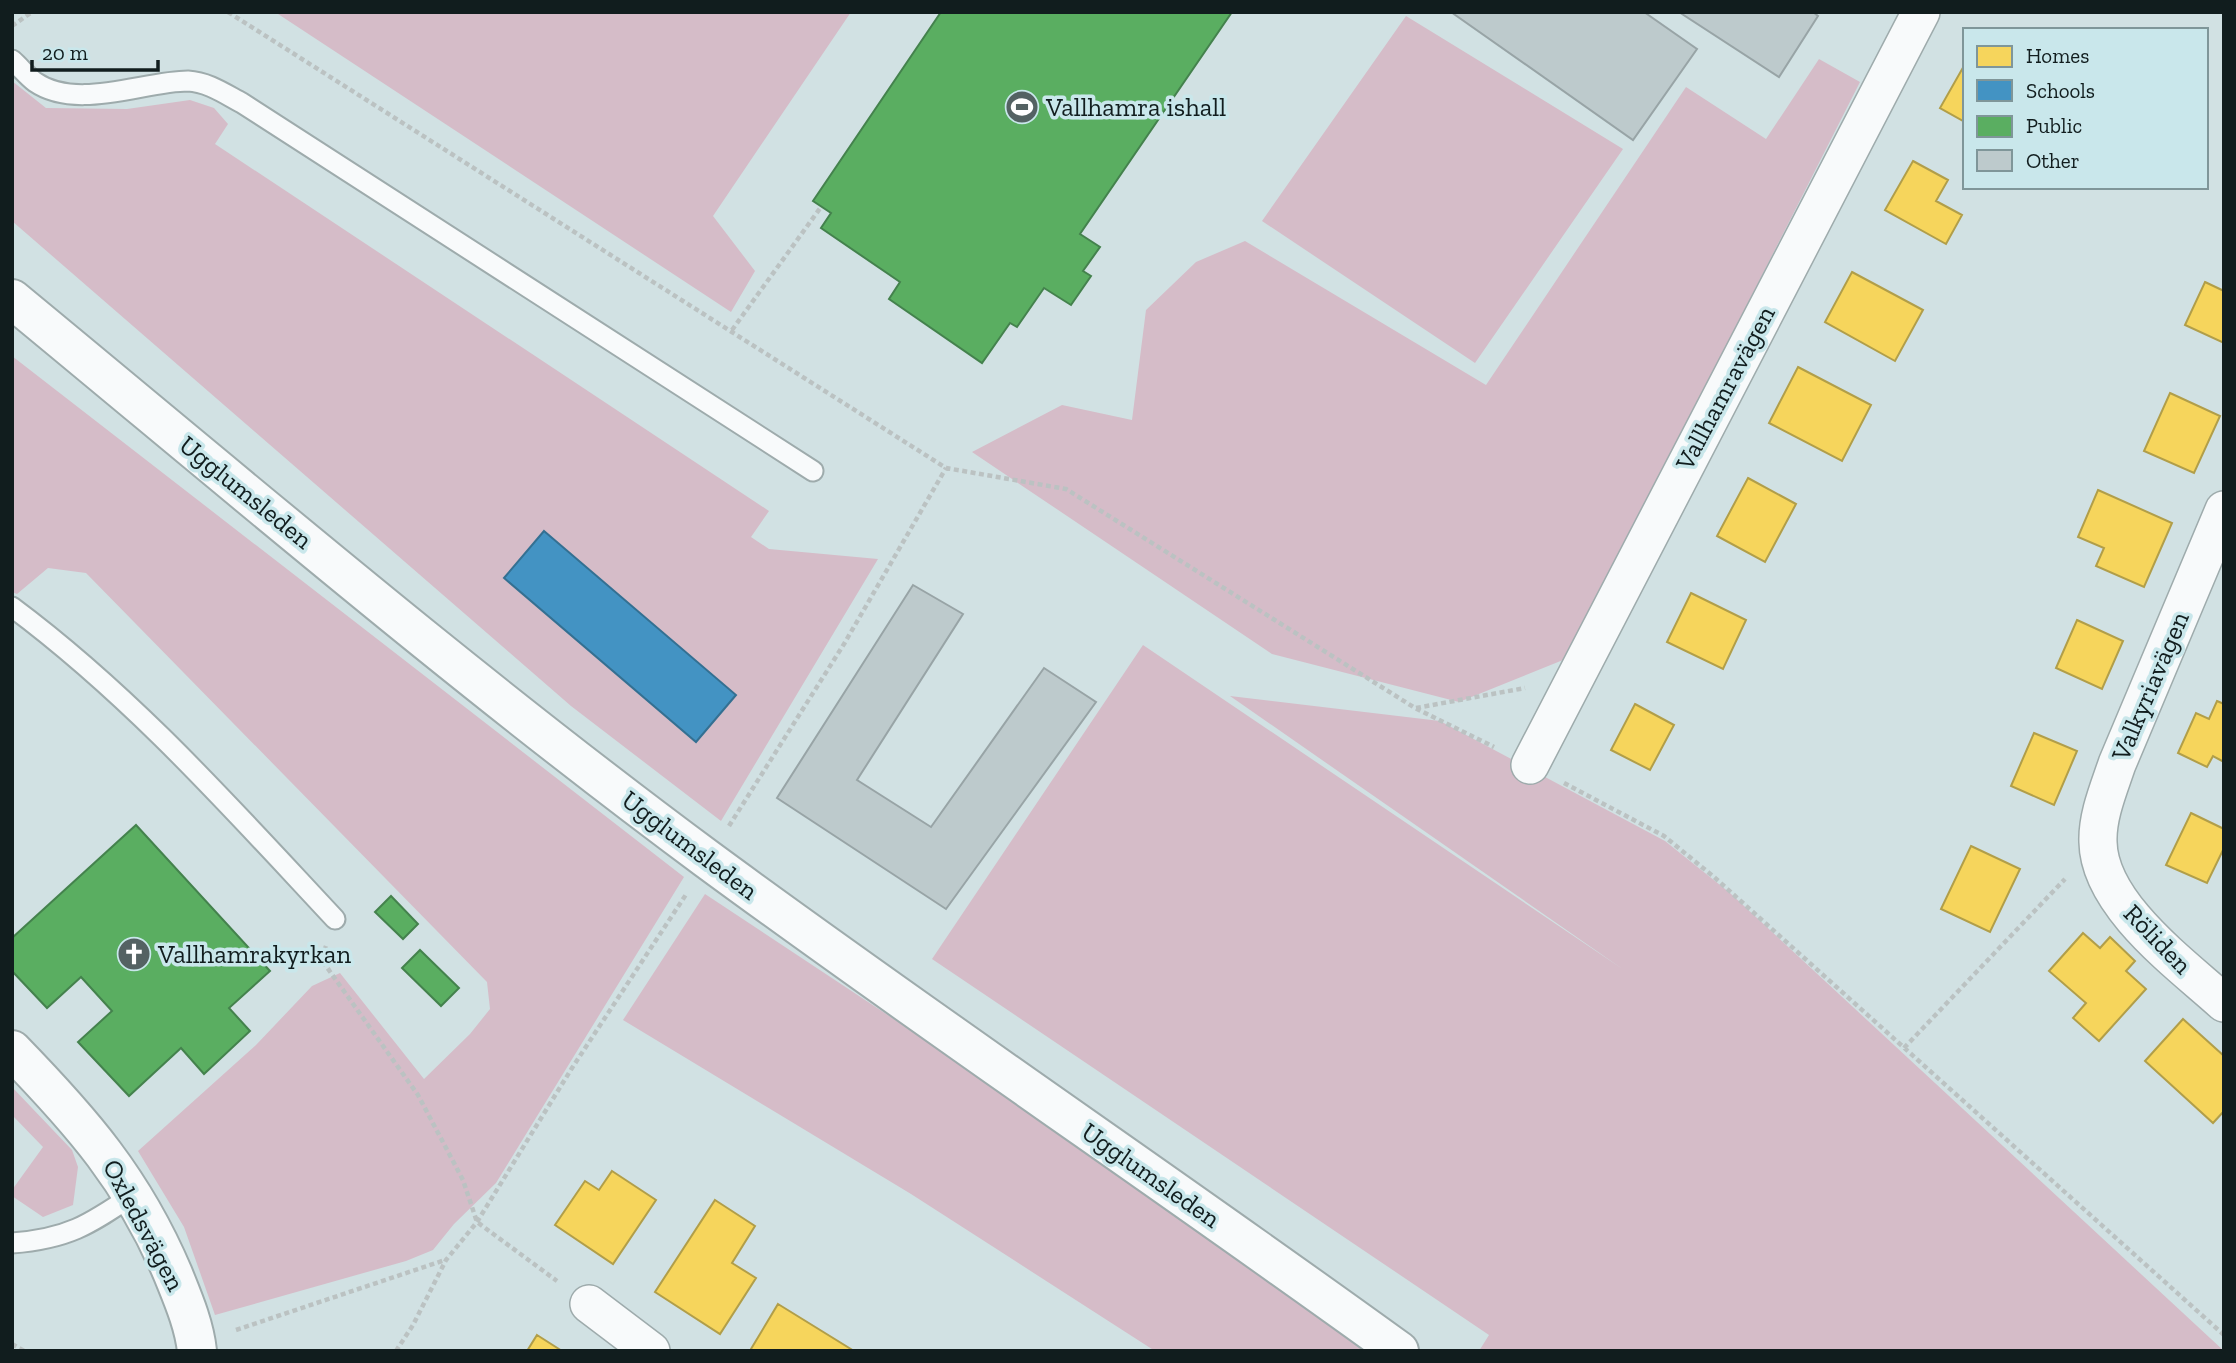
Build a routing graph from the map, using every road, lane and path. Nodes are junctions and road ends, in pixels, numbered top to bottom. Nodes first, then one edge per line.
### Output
1 (32, 12) edge
2 (228, 12) edge
3 (1922, 12) edge
4 (12, 26) edge
5 (12, 60) edge
6 (821, 207) dead end
7 (12, 299) edge
8 (732, 330) junction
9 (813, 471) dead end
10 (2224, 510) edge
11 (12, 607) edge
12 (1572, 679) junction
13 (1415, 708) junction
14 (1530, 765) junction
15 (2100, 854) junction
16 (335, 919) joint
17 (2224, 1003) edge
18 (1904, 1048) junction
19 (12, 1050) edge
20 (133, 1195) junction
21 (12, 1243) edge
22 (589, 1304) joint
23 (236, 1330) dead end
24 (2224, 1335) edge
25 (12, 1344) edge
26 (24, 1351) edge
27 (197, 1351) edge
28 (396, 1351) edge
29 (652, 1351) edge
30 (1399, 1351) edge

1 - 4 path
2 - 8 path
3 - 12 street, Vallhamravägen
5 - 9 lane
6 - 8 path
7 - 30 street, Ugglumsleden
8 - 13 path
10 - 15 street, Valkyriavägen
11 - 16 lane
12 - 13 path
12 - 14 street, Vallhamravägen
13 - 14 path
14 - 18 path
15 - 17 street, Röliden
15 - 18 path
16 - 22 path
18 - 24 path
19 - 20 street, Oxledsvägen
20 - 21 lane
20 - 27 street, Oxledsvägen
22 - 29 street
23 - 28 path
25 - 26 path

